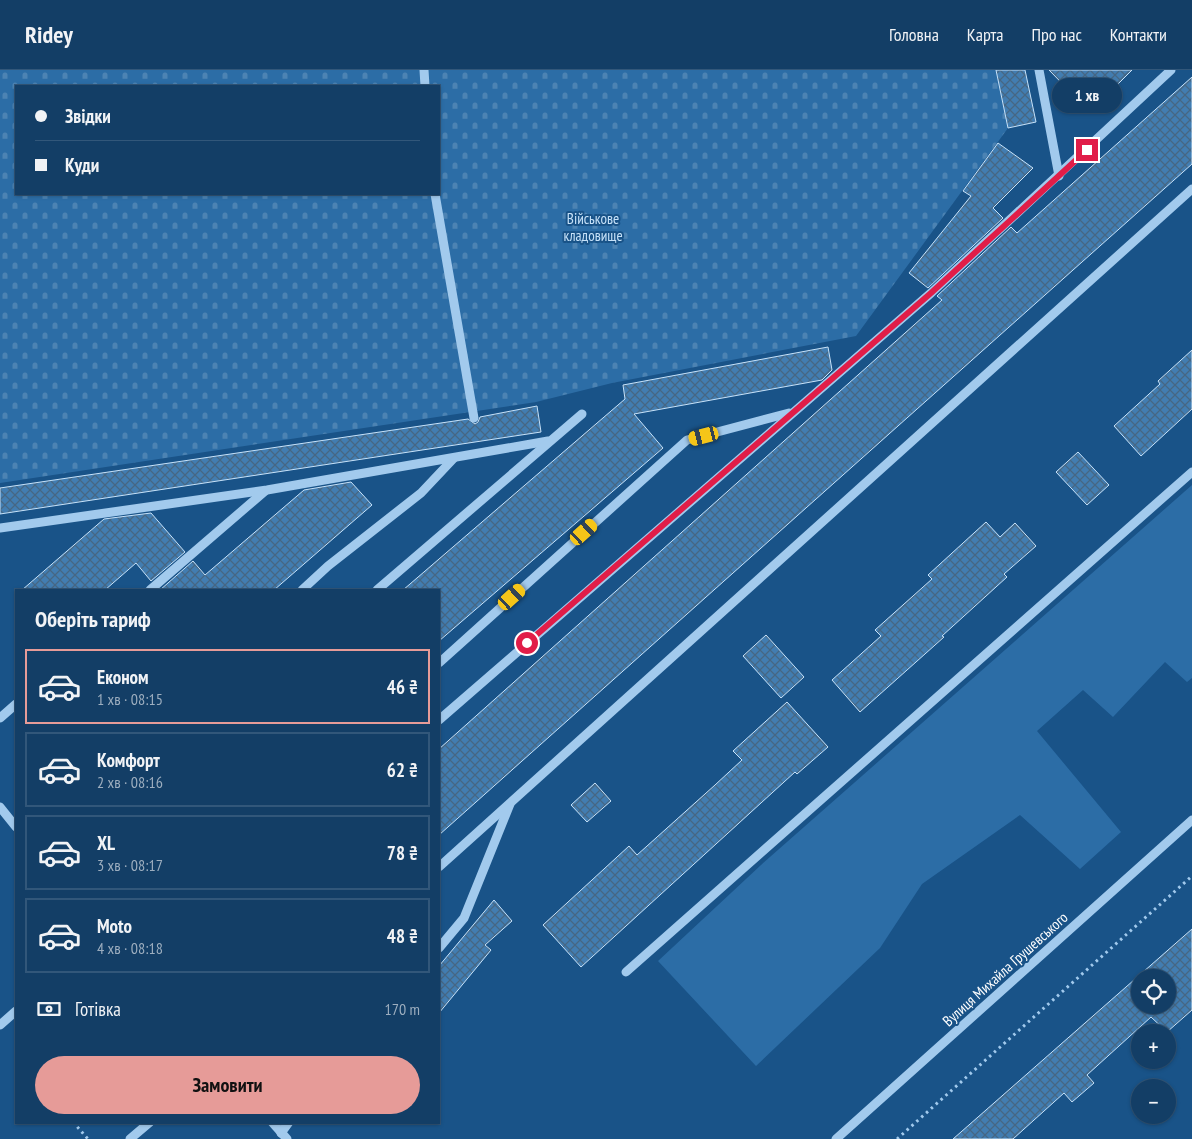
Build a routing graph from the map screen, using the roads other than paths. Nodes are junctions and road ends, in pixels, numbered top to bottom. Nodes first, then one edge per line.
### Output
1 (424, 70) edge
2 (1039, 70) edge
3 (1170, 70) edge
4 (425, 85) edge
5 (1059, 176) junction
6 (1192, 189) edge
7 (435, 195) edge
8 (792, 413) junction
9 (582, 414) dead end
10 (474, 418) dead end
11 (548, 442) junction
12 (454, 458) junction
13 (1192, 472) edge
14 (267, 490) junction
15 (0, 528) edge
16 (151, 589) edge
17 (303, 589) edge
18 (378, 589) edge
19 (440, 662) edge
20 (15, 705) edge
21 (0, 718) edge
22 (440, 719) edge
23 (511, 802) junction
24 (0, 806) edge
25 (1192, 820) edge
26 (15, 826) edge
27 (440, 866) edge
28 (441, 941) edge
29 (626, 972) dead end
30 (15, 1012) edge
31 (0, 1025) edge
32 (148, 1124) edge
33 (274, 1124) edge
34 (288, 1124) edge
35 (284, 1136) edge
36 (130, 1139) edge
37 (836, 1139) edge

1 - 4 street
2 - 5 street
3 - 5 street
5 - 8 street
6 - 23 street
7 - 10 street
8 - 19 street
8 - 22 street
9 - 11 street
11 - 12 street
11 - 18 street
12 - 14 street
12 - 17 street
13 - 29 street
14 - 15 street
14 - 16 street
20 - 21 street
23 - 27 street
23 - 28 street
24 - 26 street
25 - 37 street, Вулиця Михайла Грушевського
30 - 31 street
32 - 36 street
33 - 35 street
34 - 35 street

